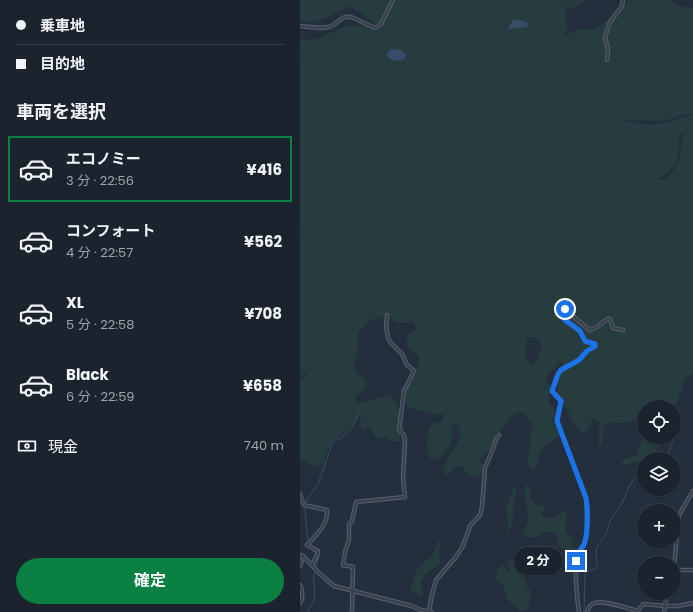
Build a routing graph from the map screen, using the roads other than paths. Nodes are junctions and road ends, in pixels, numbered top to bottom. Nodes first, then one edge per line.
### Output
1 (393, 0) edge
2 (623, 0) edge
3 (300, 26) edge
4 (607, 60) dead end
5 (387, 316) dead end
6 (623, 330) dead end
7 (499, 435) dead end
8 (693, 491) edge
9 (300, 494) edge
10 (301, 556) edge
11 (675, 556) edge
12 (312, 565) junction
13 (300, 566) edge
14 (681, 570) edge
15 (693, 570) edge
16 (300, 586) edge
17 (352, 591) junction
18 (666, 600) edge
19 (300, 603) edge
20 (693, 603) edge
21 (665, 606) junction
22 (431, 611) edge
23 (352, 612) edge
24 (579, 612) edge
25 (587, 612) edge
26 (664, 612) edge

1 - 3 street
2 - 4 street
5 - 17 street
6 - 24 street
7 - 22 street
8 - 11 street
9 - 12 street
10 - 12 street
10 - 13 street
12 - 17 street
14 - 15 street
16 - 19 street
17 - 22 street
17 - 23 street
18 - 21 street
20 - 21 street
21 - 25 street
21 - 26 street

